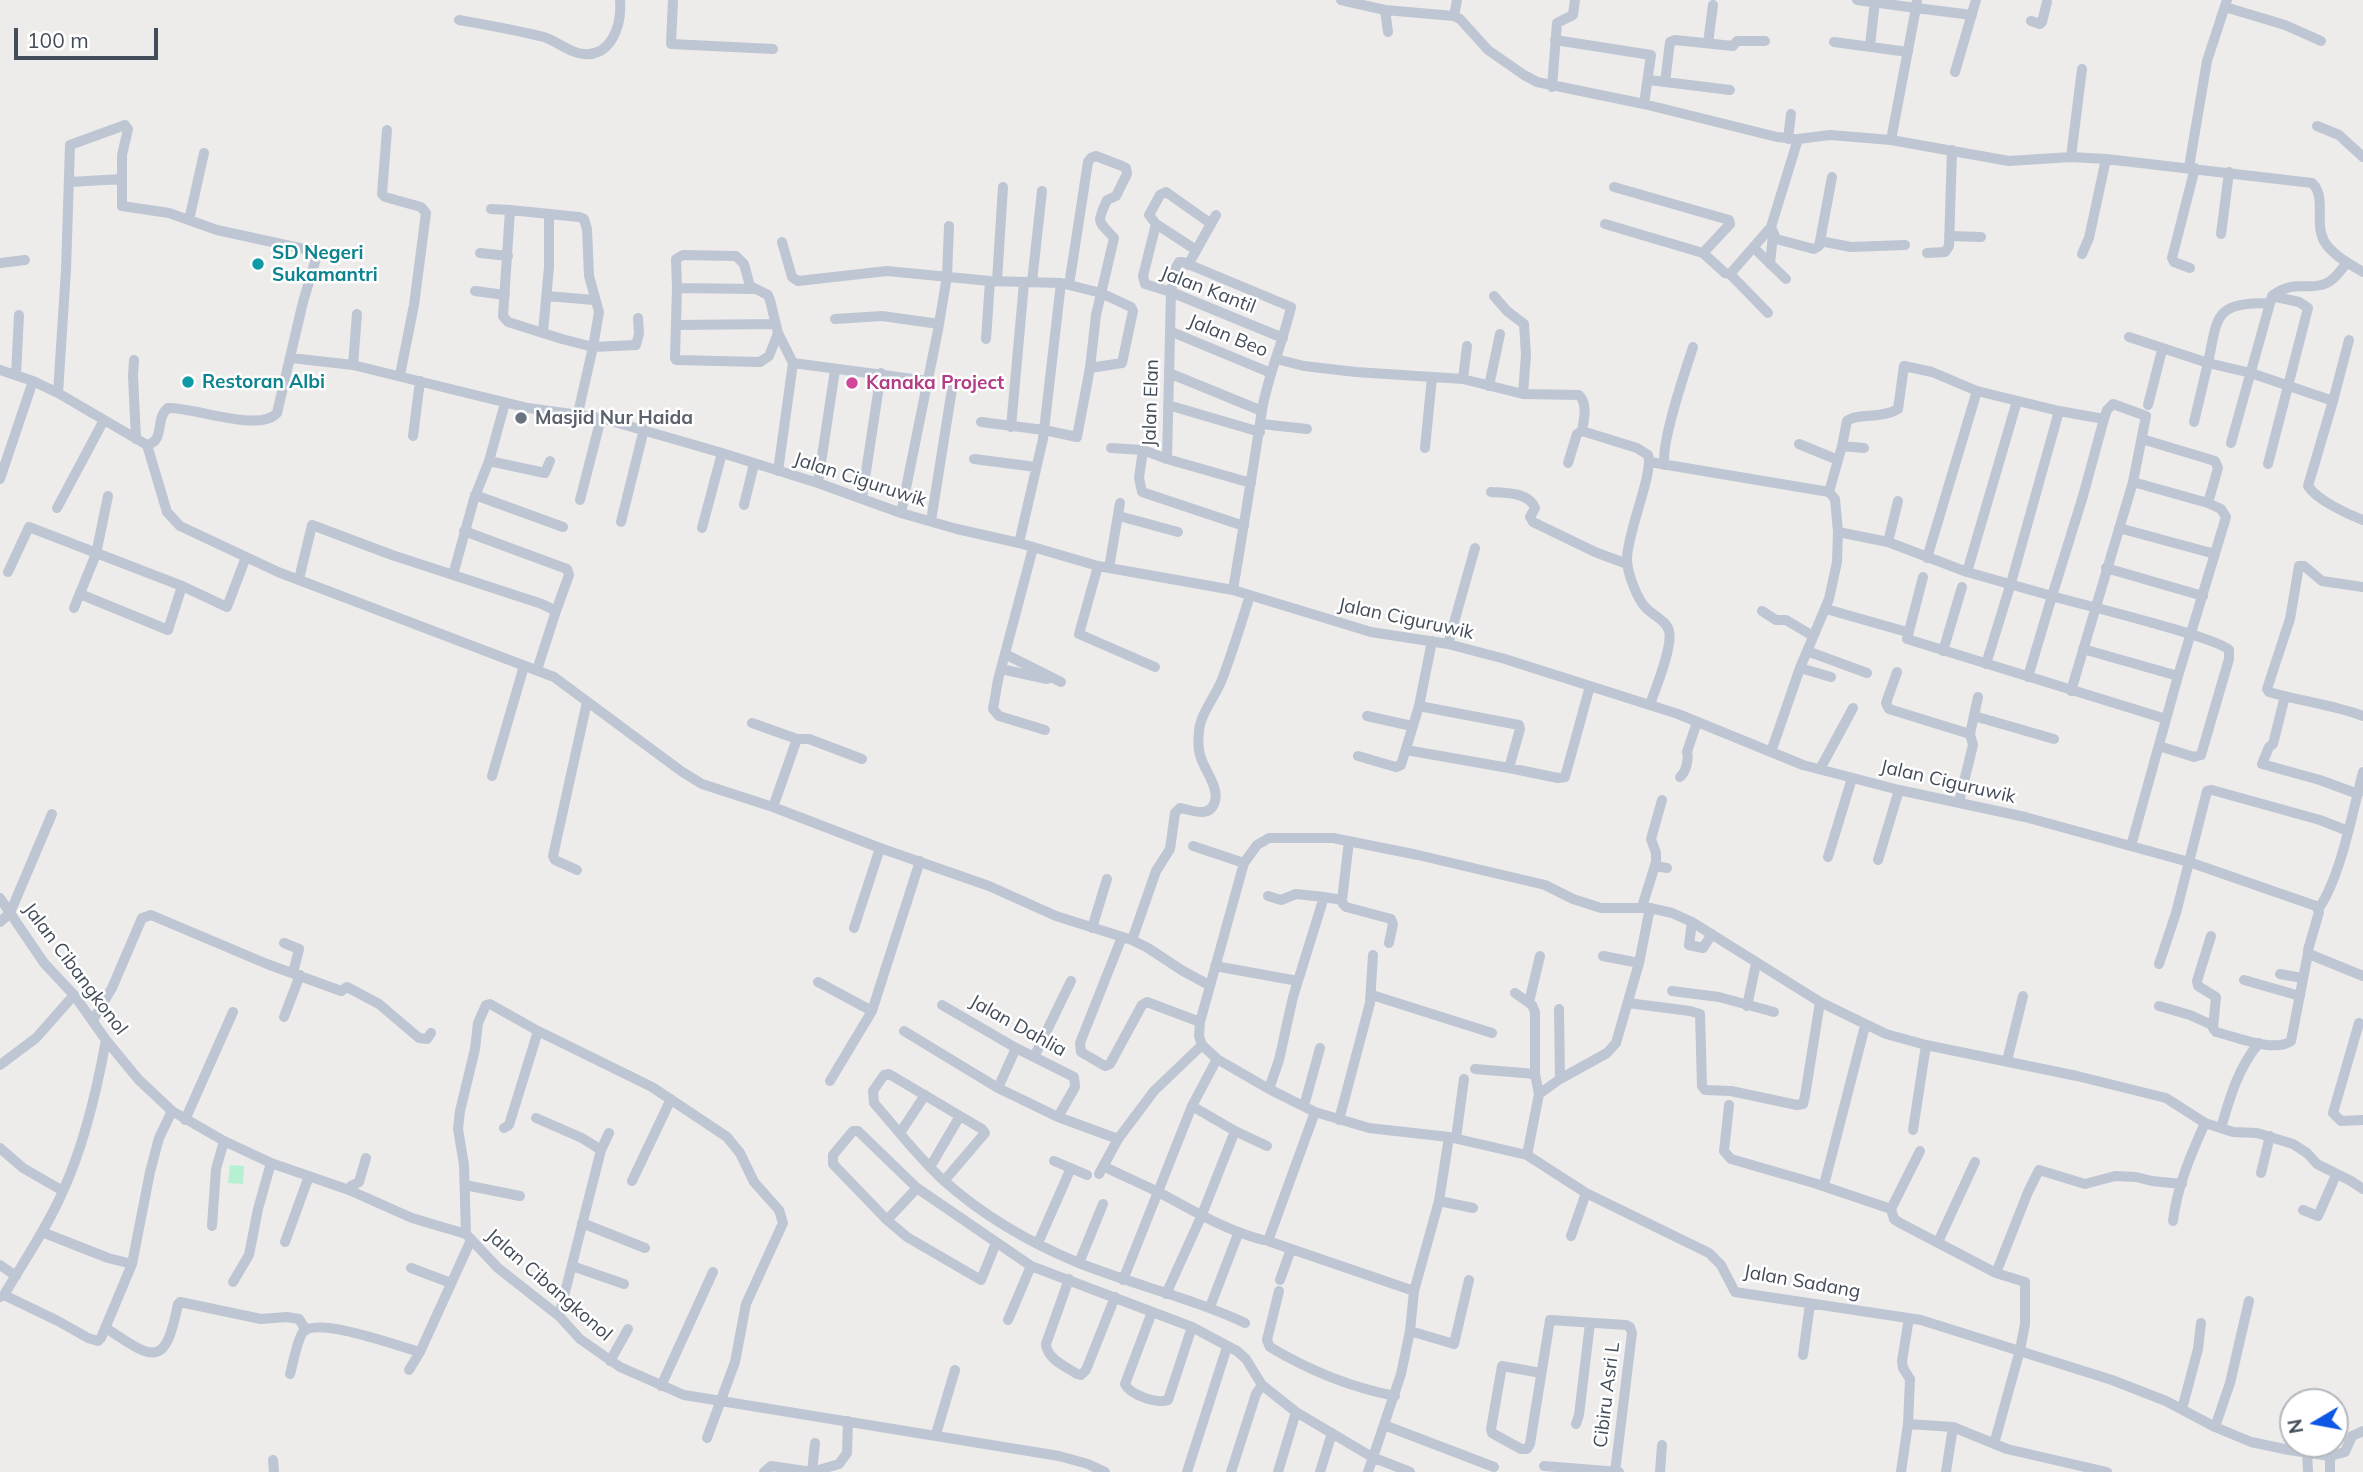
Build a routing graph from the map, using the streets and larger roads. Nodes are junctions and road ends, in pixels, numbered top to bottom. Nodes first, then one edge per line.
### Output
1 (620, 0) edge
2 (673, 0) edge
3 (1341, 0) edge
4 (1457, 0) edge
5 (1574, 0) edge
6 (1857, 0) edge
7 (1976, 0) edge
8 (1875, 1) edge
9 (2045, 1) edge
10 (1916, 4) edge
11 (2226, 4) edge
12 (1713, 5) dead end
13 (1385, 10) junction
14 (1972, 15) junction
15 (1454, 16) junction
16 (459, 20) dead end
17 (2031, 21) dead end
18 (1388, 32) dead end
19 (1555, 40) junction
20 (1765, 41) dead end
21 (2321, 41) dead end
22 (1834, 42) dead end
23 (1708, 43) junction
24 (1870, 46) junction
25 (773, 49) dead end
26 (1908, 52) junction
27 (2082, 69) dead end
28 (1955, 72) dead end
29 (1649, 80) junction
30 (1665, 82) junction
31 (1552, 87) junction
32 (1730, 90) dead end
33 (1644, 104) junction
34 (1791, 114) dead end
35 (2317, 126) dead end
36 (387, 130) dead end
37 (1793, 139) junction
38 (1891, 140) junction
39 (1952, 150) junction
40 (204, 153) dead end
41 (2363, 157) edge
42 (2071, 158) junction
43 (2106, 159) junction
44 (2192, 168) junction
45 (2229, 172) junction
46 (1832, 177) dead end
47 (121, 179) junction
48 (70, 182) junction
49 (1003, 187) dead end
50 (1614, 187) dead end
51 (1042, 191) dead end
52 (491, 209) dead end
53 (510, 210) junction
54 (549, 214) junction
55 (189, 220) junction
56 (1156, 224) junction
57 (1605, 224) dead end
58 (949, 226) dead end
59 (1772, 231) junction
60 (2221, 234) dead end
61 (1950, 236) junction
62 (1981, 237) dead end
63 (1820, 241) junction
64 (782, 242) dead end
65 (1905, 245) dead end
66 (1754, 248) junction
67 (1196, 250) junction
68 (480, 253) dead end
69 (1703, 253) junction
70 (1927, 253) dead end
71 (2082, 254) dead end
72 (508, 256) junction
73 (25, 260) dead end
74 (2347, 262) junction
75 (0, 263) edge
76 (1183, 264) junction
77 (1770, 264) junction
78 (2190, 268) dead end
79 (2363, 272) edge
80 (1730, 274) junction
81 (947, 276) junction
82 (1786, 279) dead end
83 (993, 281) junction
84 (1028, 282) junction
85 (1065, 284) junction
86 (677, 288) junction
87 (754, 289) junction
88 (475, 291) dead end
89 (1171, 292) junction
90 (1101, 293) junction
91 (505, 295) junction
92 (547, 296) junction
93 (1494, 296) dead end
94 (2271, 299) junction
95 (594, 300) junction
96 (1768, 313) dead end
97 (357, 314) dead end
98 (19, 315) dead end
99 (638, 318) dead end
100 (835, 318) dead end
101 (939, 324) junction
102 (676, 325) junction
103 (776, 329) junction
104 (543, 332) junction
105 (1172, 332) junction
106 (1500, 334) dead end
107 (2129, 337) dead end
108 (986, 338) dead end
109 (1283, 338) junction
110 (2349, 340) dead end
111 (1467, 346) dead end
112 (593, 347) junction
113 (1693, 347) dead end
114 (2162, 350) junction
115 (291, 358) junction
116 (1276, 359) junction
117 (134, 360) dead end
118 (793, 363) junction
119 (2208, 363) junction
120 (353, 365) junction
121 (1090, 368) junction
122 (0, 370) edge
123 (835, 370) junction
124 (881, 373) junction
125 (1169, 373) junction
126 (1271, 373) junction
127 (2251, 373) junction
128 (16, 375) junction
129 (400, 375) junction
130 (1432, 377) junction
131 (1463, 379) junction
132 (928, 380) junction
133 (33, 381) junction
134 (420, 381) junction
135 (1489, 386) junction
136 (2290, 387) junction
137 (952, 389) dead end
138 (1978, 391) junction
139 (58, 393) junction
140 (1523, 394) junction
141 (2017, 401) junction
142 (2333, 401) junction
143 (505, 403) junction
144 (1168, 405) junction
145 (2148, 405) dead end
146 (1262, 411) junction
147 (2059, 411) junction
148 (578, 413) junction
149 (601, 418) junction
150 (2104, 419) junction
151 (104, 420) junction
152 (981, 422) dead end
153 (2194, 422) dead end
154 (1011, 427) junction
155 (1261, 428) junction
156 (644, 429) junction
157 (1307, 429) dead end
158 (1044, 430) junction
159 (1583, 431) junction
160 (413, 436) dead end
161 (136, 439) junction
162 (2142, 439) junction
163 (2231, 443) dead end
164 (1799, 444) dead end
165 (147, 445) junction
166 (1842, 446) junction
167 (1111, 447) dead end
168 (1425, 448) dead end
169 (1864, 448) dead end
170 (1143, 450) junction
171 (722, 453) junction
172 (974, 459) dead end
173 (1167, 459) junction
174 (1839, 460) junction
175 (489, 461) junction
176 (550, 461) dead end
177 (1568, 463) dead end
178 (1650, 463) junction
179 (754, 464) junction
180 (2268, 464) dead end
181 (1665, 465) junction
182 (1035, 467) junction
183 (778, 471) junction
184 (0, 479) edge
185 (2133, 482) junction
186 (818, 483) junction
187 (1251, 483) junction
188 (1491, 492) dead end
189 (1829, 492) junction
190 (475, 495) junction
191 (108, 496) dead end
192 (862, 498) junction
193 (580, 500) dead end
194 (1898, 501) dead end
195 (1120, 503) dead end
196 (2208, 503) junction
197 (744, 505) dead end
198 (57, 508) dead end
199 (901, 513) junction
200 (1119, 516) junction
201 (2363, 520) edge
202 (931, 521) junction
203 (621, 522) dead end
204 (1244, 526) junction
205 (563, 527) dead end
206 (702, 528) dead end
207 (2119, 528) junction
208 (464, 531) junction
209 (1178, 532) dead end
210 (1838, 532) junction
211 (1888, 542) junction
212 (1019, 543) junction
213 (1033, 548) junction
214 (1475, 548) dead end
215 (96, 554) junction
216 (2215, 554) junction
217 (246, 557) junction
218 (1927, 558) junction
219 (1627, 564) junction
220 (1098, 566) junction
221 (1109, 568) junction
222 (2106, 568) junction
223 (8, 572) dead end
224 (1967, 572) junction
225 (453, 575) junction
226 (1923, 577) dead end
227 (299, 579) junction
228 (2011, 583) junction
229 (183, 586) junction
230 (1962, 587) dead end
231 (2363, 587) edge
232 (1233, 590) junction
233 (80, 594) junction
234 (1250, 595) junction
235 (2052, 596) junction
236 (2203, 596) junction
237 (74, 608) dead end
238 (2094, 608) junction
239 (1826, 609) junction
240 (556, 611) junction
241 (1762, 611) dead end
242 (1907, 632) dead end
243 (2192, 635) junction
244 (1813, 636) junction
245 (1432, 641) junction
246 (1448, 644) junction
247 (2083, 649) junction
248 (1943, 651) junction
249 (1807, 652) junction
250 (1005, 654) junction
251 (1986, 664) junction
252 (524, 666) junction
253 (1154, 667) dead end
254 (1800, 668) junction
255 (1001, 669) junction
256 (537, 670) junction
257 (1897, 672) dead end
258 (1867, 673) dead end
259 (2178, 676) junction
260 (1830, 677) dead end
261 (2028, 677) junction
262 (1590, 686) junction
263 (2071, 691) junction
264 (2285, 696) junction
265 (1978, 697) dead end
266 (587, 702) junction
267 (1650, 704) junction
268 (1419, 706) junction
269 (1853, 708) dead end
270 (1367, 716) dead end
271 (1974, 716) junction
272 (2363, 716) edge
273 (2166, 719) junction
274 (1697, 722) junction
275 (752, 723) dead end
276 (1412, 726) junction
277 (1045, 730) dead end
278 (1970, 734) junction
279 (797, 739) junction
280 (2054, 739) dead end
281 (2159, 746) junction
282 (1406, 750) junction
283 (1770, 752) junction
284 (1358, 756) dead end
285 (862, 759) dead end
286 (1509, 768) junction
287 (1820, 769) junction
288 (2363, 772) edge
289 (492, 776) dead end
290 (1680, 776) dead end
291 (1852, 778) junction
292 (1899, 790) junction
293 (2358, 794) junction
294 (1662, 800) dead end
295 (1959, 802) junction
296 (773, 807) junction
297 (52, 814) dead end
298 (2348, 831) junction
299 (1349, 841) junction
300 (1193, 846) dead end
301 (2131, 846) junction
302 (880, 848) junction
303 (1828, 857) dead end
304 (1878, 860) dead end
305 (920, 861) junction
306 (2189, 862) junction
307 (1244, 863) junction
308 (1655, 866) junction
309 (1667, 868) dead end
310 (577, 870) dead end
311 (1107, 879) dead end
312 (1268, 896) dead end
313 (0, 898) edge
314 (1324, 898) junction
315 (1342, 900) junction
316 (1646, 908) junction
317 (2319, 908) junction
318 (10, 913) junction
319 (0, 922) edge
320 (1692, 922) junction
321 (854, 928) dead end
322 (1092, 928) junction
323 (1712, 934) junction
324 (2211, 936) dead end
325 (1127, 939) junction
326 (284, 943) dead end
327 (1389, 943) dead end
328 (2308, 953) junction
329 (1373, 955) dead end
330 (1540, 956) dead end
331 (1603, 956) dead end
332 (1639, 963) junction
333 (1756, 964) junction
334 (2159, 964) dead end
335 (1214, 966) junction
336 (296, 974) junction
337 (2280, 974) dead end
338 (2363, 976) edge
339 (2302, 978) junction
340 (2244, 980) dead end
341 (1298, 981) junction
342 (818, 982) dead end
343 (1072, 982) dead end
344 (1209, 985) junction
345 (1672, 992) dead end
346 (1515, 993) dead end
347 (75, 995) junction
348 (1372, 995) junction
349 (2023, 996) dead end
350 (2300, 996) junction
351 (1529, 1002) junction
352 (1820, 1002) junction
353 (1628, 1003) junction
354 (942, 1004) dead end
355 (1747, 1006) junction
356 (2159, 1006) dead end
357 (1559, 1009) dead end
358 (233, 1012) dead end
359 (872, 1012) junction
360 (1774, 1012) dead end
361 (285, 1017) dead end
362 (93, 1020) junction
363 (1199, 1022) junction
364 (2359, 1023) dead end
365 (2212, 1025) junction
366 (1865, 1026) junction
367 (538, 1031) junction
368 (904, 1031) dead end
369 (432, 1033) dead end
370 (1492, 1033) dead end
371 (106, 1040) junction
372 (2259, 1043) junction
373 (1202, 1045) junction
374 (1926, 1045) junction
375 (1016, 1048) junction
376 (1320, 1048) dead end
377 (1034, 1057) junction
378 (1217, 1059) junction
379 (2007, 1061) junction
380 (0, 1065) edge
381 (1475, 1069) dead end
382 (1535, 1074) junction
383 (1560, 1079) junction
384 (1464, 1080) dead end
385 (830, 1081) dead end
386 (998, 1088) junction
387 (1269, 1089) junction
388 (1539, 1094) junction
389 (925, 1095) junction
390 (671, 1099) junction
391 (1729, 1105) dead end
392 (1192, 1106) junction
393 (1304, 1106) junction
394 (172, 1111) junction
395 (1315, 1112) junction
396 (960, 1116) junction
397 (1058, 1117) junction
398 (536, 1118) dead end
399 (185, 1120) junction
400 (1339, 1120) junction
401 (2363, 1120) edge
402 (2205, 1123) junction
403 (504, 1128) dead end
404 (2221, 1128) junction
405 (1913, 1130) dead end
406 (1235, 1131) junction
407 (609, 1133) dead end
408 (900, 1133) junction
409 (2270, 1136) junction
410 (1452, 1138) junction
411 (1118, 1139) junction
412 (224, 1141) junction
413 (1267, 1146) dead end
414 (0, 1148) edge
415 (601, 1150) junction
416 (1920, 1151) dead end
417 (1527, 1155) junction
418 (366, 1158) dead end
419 (1054, 1161) dead end
420 (1975, 1162) dead end
421 (271, 1163) junction
422 (930, 1167) junction
423 (1071, 1168) junction
424 (1096, 1172) junction
425 (2261, 1173) dead end
426 (2336, 1175) junction
427 (309, 1176) junction
428 (632, 1181) dead end
429 (944, 1181) junction
430 (2182, 1184) junction
431 (465, 1185) junction
432 (1824, 1185) junction
433 (916, 1188) junction
434 (2363, 1189) edge
435 (349, 1190) junction
436 (63, 1191) junction
437 (1159, 1192) junction
438 (1586, 1193) junction
439 (520, 1196) dead end
440 (1439, 1201) junction
441 (1103, 1204) dead end
442 (1473, 1208) dead end
443 (1891, 1209) junction
444 (2303, 1210) dead end
445 (1201, 1217) junction
446 (887, 1220) junction
447 (2173, 1221) dead end
448 (582, 1223) junction
449 (212, 1226) dead end
450 (42, 1233) junction
451 (1238, 1234) junction
452 (1571, 1236) dead end
453 (469, 1237) junction
454 (1263, 1240) dead end
455 (1938, 1241) junction
456 (285, 1242) dead end
457 (996, 1243) junction
458 (1038, 1243) junction
459 (645, 1248) dead end
460 (1291, 1249) junction
461 (1079, 1263) junction
462 (132, 1264) junction
463 (0, 1265) edge
464 (572, 1266) junction
465 (1031, 1266) junction
466 (411, 1268) dead end
467 (713, 1272) dead end
468 (1996, 1273) junction
469 (16, 1276) junction
470 (1069, 1279) junction
471 (1124, 1280) junction
472 (1280, 1280) dead end
473 (1469, 1280) dead end
474 (233, 1282) dead end
475 (451, 1283) junction
476 (624, 1284) dead end
477 (1279, 1291) dead end
478 (1414, 1291) junction
479 (1166, 1294) junction
480 (2, 1296) edge
481 (1115, 1297) junction
482 (2249, 1301) dead end
483 (1810, 1304) junction
484 (1210, 1307) junction
485 (1152, 1312) junction
486 (559, 1316) junction
487 (1909, 1318) junction
488 (1008, 1320) dead end
489 (1245, 1323) dead end
490 (1590, 1323) junction
491 (2201, 1323) dead end
492 (1192, 1327) junction
493 (106, 1328) junction
494 (628, 1329) dead end
495 (306, 1330) junction
496 (1410, 1331) junction
497 (1227, 1347) junction
498 (2020, 1350) junction
499 (420, 1352) junction
500 (1803, 1355) dead end
501 (610, 1361) junction
502 (409, 1370) dead end
503 (955, 1370) dead end
504 (1541, 1373) junction
505 (290, 1374) dead end
506 (1262, 1385) junction
507 (661, 1386) junction
508 (1395, 1396) junction
509 (721, 1399) junction
510 (2182, 1409) junction
511 (1296, 1412) junction
512 (848, 1421) junction
513 (1576, 1424) dead end
514 (1908, 1424) junction
515 (1384, 1425) junction
516 (1953, 1427) junction
517 (2215, 1427) junction
518 (2363, 1431) edge
519 (1332, 1433) junction
520 (936, 1434) junction
521 (707, 1438) dead end
522 (815, 1443) dead end
523 (2349, 1443) edge
524 (1994, 1444) junction
525 (1662, 1445) dead end
526 (2279, 1448) edge
527 (1373, 1457) junction
528 (273, 1460) dead end
529 (1544, 1466) dead end
530 (1494, 1467) dead end
531 (274, 1472) edge
532 (764, 1472) edge
533 (812, 1472) edge
534 (1105, 1472) edge
535 (1187, 1472) edge
536 (1231, 1472) edge
537 (1278, 1472) edge
538 (1321, 1472) edge
539 (1368, 1472) edge
540 (1410, 1472) edge
541 (1616, 1472) edge
542 (1660, 1472) edge
543 (1901, 1472) edge
544 (1946, 1472) edge
545 (2107, 1472) edge

1 - 16 street
2 - 25 street
3 - 13 street
4 - 15 street
5 - 19 street
6 - 8 street
7 - 14 street
8 - 10 street
8 - 24 street
9 - 17 street
10 - 14 street
10 - 26 street
11 - 21 street
11 - 44 street
12 - 23 street
13 - 15 street
13 - 18 street
14 - 28 street
15 - 31 street
19 - 29 street
19 - 31 street
20 - 23 street
22 - 24 street
23 - 30 street
24 - 26 street
26 - 38 street
27 - 42 street
29 - 30 street
29 - 33 street
30 - 32 street
31 - 33 street
33 - 37 street
34 - 37 street
35 - 41 street
36 - 129 street
37 - 38 street
37 - 59 street
38 - 39 street
39 - 42 street
39 - 61 street
40 - 55 street
42 - 43 street
43 - 44 street
43 - 71 street
44 - 45 street
44 - 78 street
45 - 60 street
45 - 74 street
46 - 63 street
47 - 48 street
47 - 48 street
47 - 55 street
48 - 139 street
49 - 83 street
50 - 69 street
51 - 84 street
52 - 53 street
53 - 54 street
53 - 72 street
54 - 92 street
54 - 95 street
55 - 115 street
56 - 67 street, Jalan Kantil
56 - 67 street, Jalan Elan
56 - 89 street, Jalan Kantil
57 - 69 street
58 - 81 street
59 - 63 street
59 - 66 street
59 - 77 street
61 - 62 street
61 - 70 street
63 - 65 street
64 - 81 street
66 - 77 street
66 - 80 street
67 - 76 street, Jalan Elan
68 - 72 street
69 - 80 street
72 - 91 street
73 - 75 street
74 - 79 street
74 - 94 street
76 - 89 street, Jalan Elan
76 - 109 street
77 - 82 street
80 - 96 street
81 - 83 street
81 - 101 street
83 - 84 street
83 - 108 street
84 - 85 street
84 - 154 street
85 - 90 street
85 - 90 street
85 - 158 street
86 - 87 street
86 - 87 street
86 - 102 street
87 - 103 street
88 - 91 street
89 - 105 street, Jalan Elan
89 - 109 street, Jalan Kantil
90 - 121 street
90 - 121 street
91 - 104 street
92 - 95 street
92 - 104 street
93 - 140 street
94 - 119 street
94 - 127 street
94 - 136 street
95 - 112 street
97 - 120 street
98 - 128 street
99 - 112 street
100 - 101 street
101 - 132 street
102 - 103 street
102 - 103 street
103 - 118 street
104 - 112 street
105 - 125 street, Jalan Elan
105 - 126 street, Jalan Beo
106 - 135 street
107 - 114 street
109 - 116 street
110 - 142 street
111 - 131 street
112 - 148 street
113 - 181 street
114 - 119 street
114 - 145 street
115 - 120 street, Jalan Ciguruwik
115 - 165 street
116 - 126 street
116 - 130 street
117 - 161 street
118 - 123 street
118 - 183 street
119 - 127 street
119 - 153 street
120 - 129 street, Jalan Ciguruwik
121 - 158 street
122 - 128 street
123 - 124 street
123 - 186 street
124 - 132 street
124 - 192 street
125 - 144 street, Jalan Elan
125 - 146 street
126 - 146 street
127 - 136 street
127 - 163 street
128 - 133 street
129 - 134 street, Jalan Ciguruwik
130 - 131 street
130 - 168 street
131 - 135 street
132 - 199 street
133 - 139 street
133 - 184 street
134 - 143 street, Jalan Ciguruwik
134 - 160 street
135 - 140 street
136 - 142 street
136 - 180 street
137 - 202 street
138 - 141 street
138 - 166 street
138 - 218 street
139 - 151 street
140 - 159 street
141 - 147 street
141 - 224 street
142 - 201 street
143 - 148 street, Jalan Ciguruwik
143 - 175 street
144 - 155 street
144 - 173 street, Jalan Elan
146 - 155 street
147 - 150 street
147 - 228 street
148 - 149 street, Jalan Ciguruwik
149 - 156 street, Jalan Ciguruwik
149 - 193 street
150 - 162 street
150 - 235 street
151 - 161 street
151 - 198 street
152 - 154 street
154 - 158 street
155 - 157 street
155 - 187 street
156 - 171 street, Jalan Ciguruwik
156 - 203 street
158 - 182 street
159 - 177 street
159 - 178 street
161 - 165 street
162 - 185 street
162 - 196 street
164 - 174 street
165 - 217 street
166 - 169 street
166 - 174 street
167 - 170 street
170 - 173 street
170 - 204 street
171 - 179 street, Jalan Ciguruwik
171 - 206 street
172 - 182 street
173 - 187 street, Jalan Elan
174 - 189 street
175 - 176 street
175 - 190 street
178 - 181 street
178 - 219 street
179 - 183 street, Jalan Ciguruwik
179 - 197 street
181 - 189 street
182 - 212 street
183 - 186 street, Jalan Ciguruwik
185 - 196 street
185 - 207 street
186 - 192 street, Jalan Ciguruwik
187 - 204 street
188 - 219 street
189 - 210 street
190 - 205 street
190 - 208 street
191 - 215 street
192 - 199 street, Jalan Ciguruwik
194 - 211 street
195 - 200 street
196 - 216 street
199 - 202 street, Jalan Ciguruwik
200 - 209 street
200 - 221 street
202 - 212 street, Jalan Ciguruwik
204 - 232 street
207 - 216 street
207 - 222 street
208 - 225 street
208 - 240 street
210 - 211 street
210 - 239 street
211 - 218 street
212 - 213 street, Jalan Ciguruwik
213 - 220 street, Jalan Ciguruwik
213 - 250 street
214 - 246 street
215 - 223 street
215 - 229 street
215 - 233 street
216 - 236 street
217 - 227 street
217 - 229 street
218 - 224 street
219 - 267 street
220 - 221 street, Jalan Ciguruwik
220 - 253 street
221 - 232 street, Jalan Ciguruwik
222 - 236 street
222 - 238 street
224 - 228 street
225 - 227 street
225 - 240 street
226 - 248 street
227 - 252 street
228 - 235 street
228 - 251 street
229 - 233 street
230 - 248 street
231 - 264 street
232 - 234 street, Jalan Ciguruwik
233 - 237 street
234 - 245 street, Jalan Ciguruwik
234 - 325 street
235 - 238 street
235 - 261 street
236 - 243 street
238 - 243 street
238 - 247 street
239 - 242 street
239 - 244 street
240 - 256 street
241 - 244 street
243 - 259 street
243 - 281 street
244 - 249 street
245 - 246 street, Jalan Ciguruwik
245 - 268 street
246 - 262 street, Jalan Ciguruwik
247 - 259 street
247 - 263 street
248 - 251 street
249 - 254 street
249 - 258 street
250 - 255 street
250 - 255 street
251 - 261 street
252 - 256 street
252 - 289 street
254 - 260 street
254 - 283 street
255 - 277 street
256 - 266 street
257 - 278 street
259 - 273 street
261 - 263 street
262 - 267 street, Jalan Ciguruwik
262 - 286 street
263 - 273 street
264 - 272 street
264 - 293 street
265 - 271 street
266 - 296 street
266 - 310 street
267 - 274 street, Jalan Ciguruwik
268 - 276 street
268 - 286 street
269 - 287 street
270 - 276 street
271 - 278 street
271 - 280 street
273 - 281 street
274 - 283 street, Jalan Ciguruwik
274 - 290 street
275 - 279 street
276 - 282 street
278 - 295 street
279 - 285 street
279 - 296 street
281 - 301 street
282 - 284 street
282 - 286 street
283 - 287 street, Jalan Ciguruwik
287 - 291 street, Jalan Ciguruwik
288 - 293 street
291 - 292 street, Jalan Ciguruwik
291 - 303 street
292 - 295 street, Jalan Ciguruwik
292 - 304 street
293 - 298 street
294 - 308 street
295 - 301 street, Jalan Ciguruwik
296 - 302 street
297 - 318 street
298 - 306 street
298 - 317 street
299 - 307 street
299 - 315 street
299 - 316 street
300 - 307 street
301 - 306 street, Jalan Ciguruwik
302 - 305 street
302 - 321 street
305 - 322 street
305 - 359 street
306 - 317 street, Jalan Ciguruwik
306 - 334 street
307 - 335 street
308 - 309 street
308 - 316 street
311 - 322 street
312 - 314 street
313 - 318 street, Jalan Cibangkonol
314 - 315 street
314 - 341 street
315 - 327 street
316 - 320 street
316 - 332 street
317 - 328 street
318 - 319 street
318 - 347 street, Jalan Cibangkonol
320 - 323 street
320 - 323 street
322 - 325 street
323 - 333 street
324 - 365 street
325 - 344 street
325 - 363 street
326 - 336 street
328 - 338 street
328 - 339 street
329 - 348 street
330 - 351 street
331 - 332 street
332 - 353 street
333 - 352 street
333 - 355 street
335 - 341 street
335 - 344 street
336 - 361 street
336 - 362 street
336 - 369 street
337 - 339 street
339 - 350 street
340 - 350 street
341 - 387 street
342 - 359 street
343 - 377 street
344 - 363 street
345 - 355 street
346 - 351 street
347 - 362 street, Jalan Cibangkonol
347 - 380 street
348 - 370 street
348 - 400 street
349 - 379 street
350 - 372 street
351 - 382 street
352 - 353 street
352 - 366 street
353 - 383 street
354 - 375 street, Jalan Dahlia
355 - 360 street
356 - 365 street
357 - 383 street
358 - 399 street
359 - 385 street
362 - 371 street, Jalan Cibangkonol
363 - 373 street
364 - 401 street
365 - 372 street
366 - 374 street
366 - 432 street
367 - 390 street
367 - 403 street
367 - 431 street
368 - 386 street
371 - 394 street, Jalan Cibangkonol
371 - 436 street
372 - 404 street
373 - 378 street, Jalan Sadang
373 - 411 street
374 - 379 street
374 - 405 street
375 - 377 street, Jalan Dahlia
375 - 386 street
376 - 393 street
377 - 397 street, Jalan Dahlia
378 - 387 street, Jalan Sadang
378 - 392 street
379 - 402 street
381 - 382 street
382 - 388 street
383 - 388 street
384 - 410 street
386 - 397 street
387 - 393 street, Jalan Sadang
388 - 417 street
389 - 396 street
389 - 408 street
389 - 408 street
390 - 428 street
390 - 509 street
391 - 432 street
392 - 406 street
392 - 437 street
393 - 395 street, Jalan Sadang
394 - 399 street, Jalan Cibangkonol
394 - 462 street
395 - 400 street, Jalan Sadang
395 - 460 street
396 - 422 street
396 - 429 street
397 - 411 street
398 - 415 street
399 - 412 street, Jalan Cibangkonol
400 - 410 street, Jalan Sadang
402 - 404 street
402 - 430 street
404 - 409 street
406 - 413 street
406 - 445 street
407 - 415 street
408 - 422 street
409 - 425 street
409 - 426 street
410 - 417 street, Jalan Sadang
410 - 440 street
411 - 424 street
412 - 421 street, Jalan Cibangkonol
412 - 449 street
414 - 436 street
415 - 448 street
416 - 443 street
417 - 438 street, Jalan Sadang
418 - 435 street
419 - 423 street
420 - 455 street
421 - 427 street, Jalan Cibangkonol
421 - 474 street
422 - 429 street
423 - 424 street
423 - 458 street
424 - 437 street
426 - 434 street
426 - 444 street
427 - 435 street, Jalan Cibangkonol
427 - 456 street
429 - 458 street
430 - 447 street
430 - 468 street
431 - 439 street
431 - 453 street
432 - 443 street
433 - 446 street
433 - 446 street
433 - 457 street
435 - 453 street, Jalan Cibangkonol
436 - 450 street
437 - 445 street
437 - 471 street
438 - 452 street
438 - 483 street, Jalan Sadang
440 - 442 street
440 - 478 street
441 - 461 street
443 - 455 street
445 - 451 street
445 - 479 street
446 - 457 street
448 - 459 street
448 - 464 street
450 - 462 street
450 - 469 street
451 - 454 street
451 - 484 street
453 - 475 street
453 - 486 street, Jalan Cibangkonol
455 - 468 street
457 - 465 street
458 - 461 street
460 - 472 street
460 - 478 street
461 - 471 street
462 - 493 street
463 - 469 street
464 - 476 street
464 - 486 street
465 - 470 street
465 - 488 street
466 - 475 street
467 - 507 street
468 - 498 street
469 - 480 street
470 - 481 street
470 - 481 street
471 - 479 street
473 - 496 street
475 - 499 street
477 - 508 street
478 - 496 street
479 - 484 street
480 - 493 street
481 - 485 street
482 - 517 street
483 - 487 street, Jalan Sadang
483 - 500 street
484 - 489 street
485 - 492 street
485 - 492 street
486 - 501 street, Jalan Cibangkonol
487 - 498 street, Jalan Sadang
487 - 514 street
490 - 504 street
490 - 513 street
490 - 541 street, Cibiru Asri L
491 - 510 street
492 - 497 street
493 - 495 street
494 - 501 street
495 - 499 street
495 - 505 street
496 - 508 street
497 - 506 street
497 - 535 street
498 - 510 street, Jalan Sadang
498 - 524 street
499 - 502 street
501 - 507 street, Jalan Cibangkonol
503 - 520 street
504 - 504 street
506 - 511 street
506 - 536 street
507 - 509 street, Jalan Cibangkonol
508 - 515 street
509 - 512 street, Jalan Cibangkonol
509 - 521 street
510 - 517 street, Jalan Sadang
511 - 519 street
511 - 537 street
512 - 520 street, Jalan Cibangkonol
512 - 533 street
514 - 516 street
514 - 543 street
515 - 527 street
515 - 530 street
516 - 524 street
516 - 544 street
517 - 526 street, Jalan Sadang
518 - 523 street
519 - 527 street
519 - 538 street
520 - 534 street, Jalan Cibangkonol
522 - 533 street
524 - 545 street
525 - 542 street
527 - 539 street
527 - 540 street
528 - 531 street
529 - 541 street
532 - 533 street

